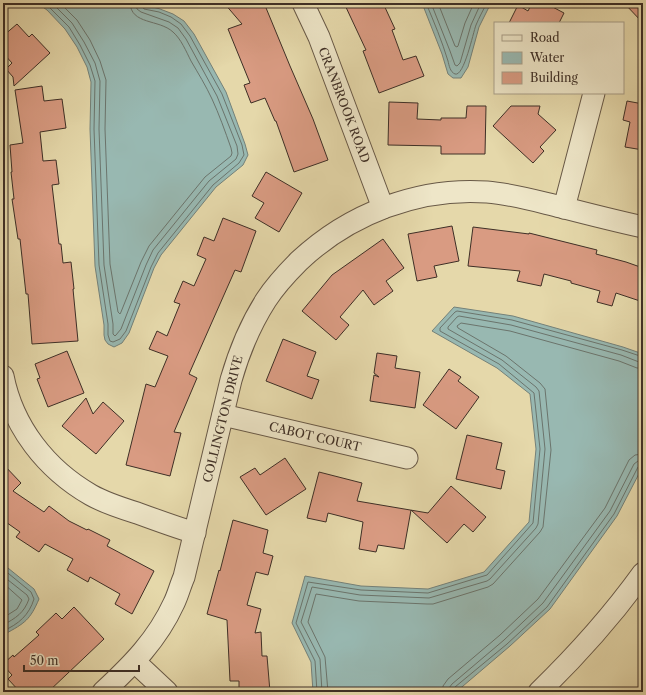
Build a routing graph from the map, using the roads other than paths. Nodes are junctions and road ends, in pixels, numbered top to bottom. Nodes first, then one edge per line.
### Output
1 (303, 3) edge
2 (594, 94) edge
3 (383, 208) junction
4 (564, 208) junction
5 (643, 228) edge
6 (3, 376) edge
7 (223, 415) junction
8 (407, 458) dead end
9 (194, 533) junction
10 (643, 573) edge
11 (135, 662) junction
12 (103, 692) edge
13 (167, 692) edge
14 (539, 692) edge

1 - 3 street, CRANBROOK ROAD
2 - 4 street
3 - 4 street, COLLINGTON DRIVE
3 - 7 street, COLLINGTON DRIVE
4 - 5 street, COLLINGTON DRIVE
6 - 9 street
7 - 8 street, CABOT COURT
7 - 9 street, COLLINGTON DRIVE
9 - 11 street, COLLINGTON DRIVE
10 - 14 street
11 - 12 street, COLLINGTON DRIVE
11 - 13 street

